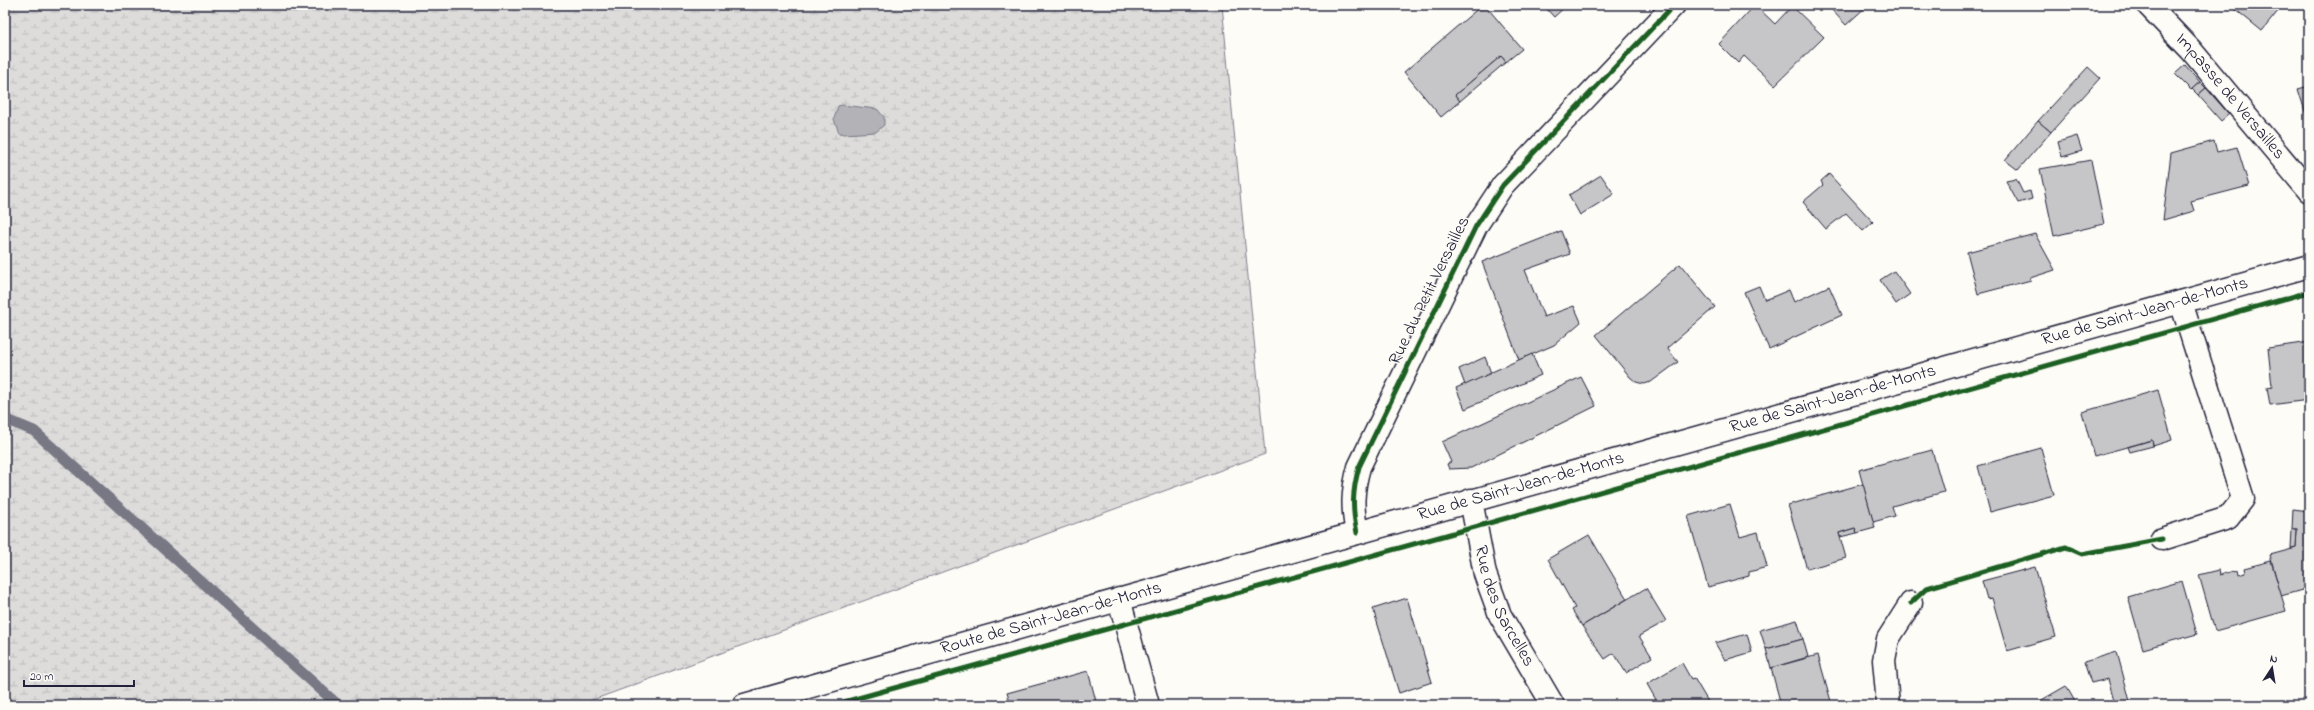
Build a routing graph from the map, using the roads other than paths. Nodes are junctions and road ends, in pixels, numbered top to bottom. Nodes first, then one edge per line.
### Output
1 (1674, 5) edge
2 (2148, 5) edge
3 (2309, 191) edge
4 (2309, 266) edge
5 (2181, 302) junction
6 (1471, 500) junction
7 (1357, 533) junction
8 (2162, 539) dead end
9 (1119, 599) junction
10 (1911, 603) dead end
11 (744, 705) edge
12 (1148, 705) edge
13 (1553, 705) edge
14 (1888, 705) edge

1 - 7 street, Rue du Petit Versailles
2 - 3 street, Impasse de Versailles
4 - 5 street, Rue de Saint-Jean-de-Monts
5 - 6 street, Rue de Saint-Jean-de-Monts
5 - 8 street
6 - 7 street, Rue de Saint-Jean-de-Monts
6 - 13 street, Rue des Sarcelles
7 - 9 street, Route de Saint-Jean-de-Monts
9 - 11 street, Route de Saint-Jean-de-Monts
9 - 12 street
10 - 14 street

